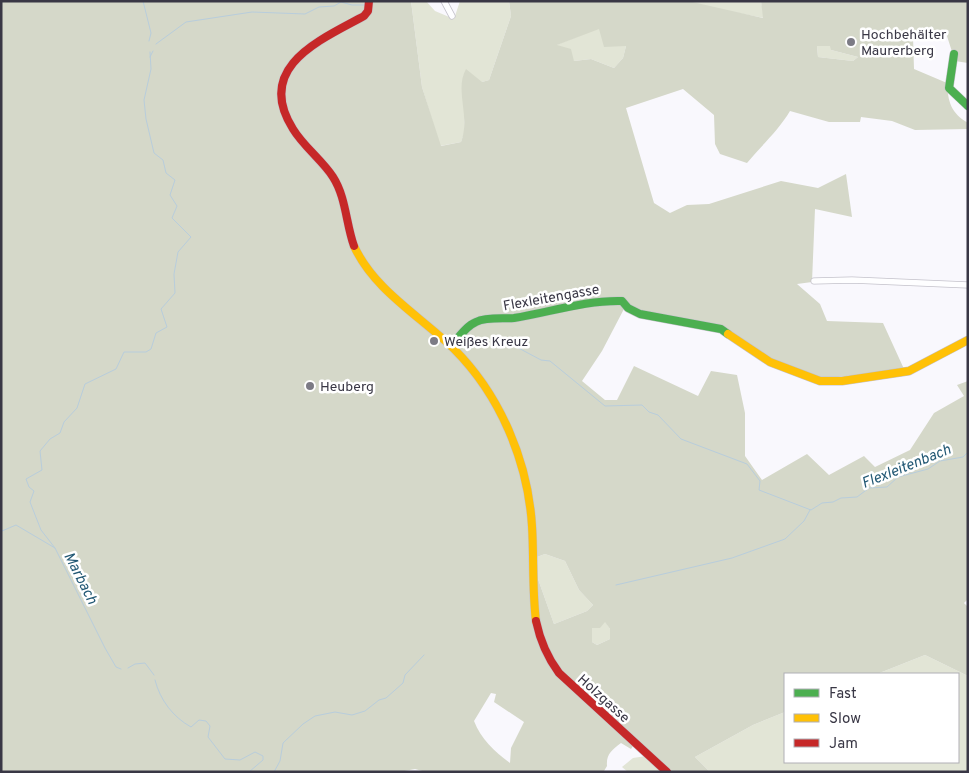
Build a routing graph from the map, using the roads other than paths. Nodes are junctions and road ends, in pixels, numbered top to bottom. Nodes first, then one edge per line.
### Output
1 (369, 1) edge
2 (444, 1) edge
3 (452, 16) dead end
4 (954, 54) dead end
5 (968, 106) edge
6 (814, 282) dead end
7 (968, 285) edge
8 (968, 340) edge
9 (451, 346) junction
10 (667, 772) edge

1 - 9 street, Holzgasse
2 - 3 street
4 - 5 street
6 - 7 street
8 - 9 street, Flexleitengasse
9 - 10 street, Holzgasse

